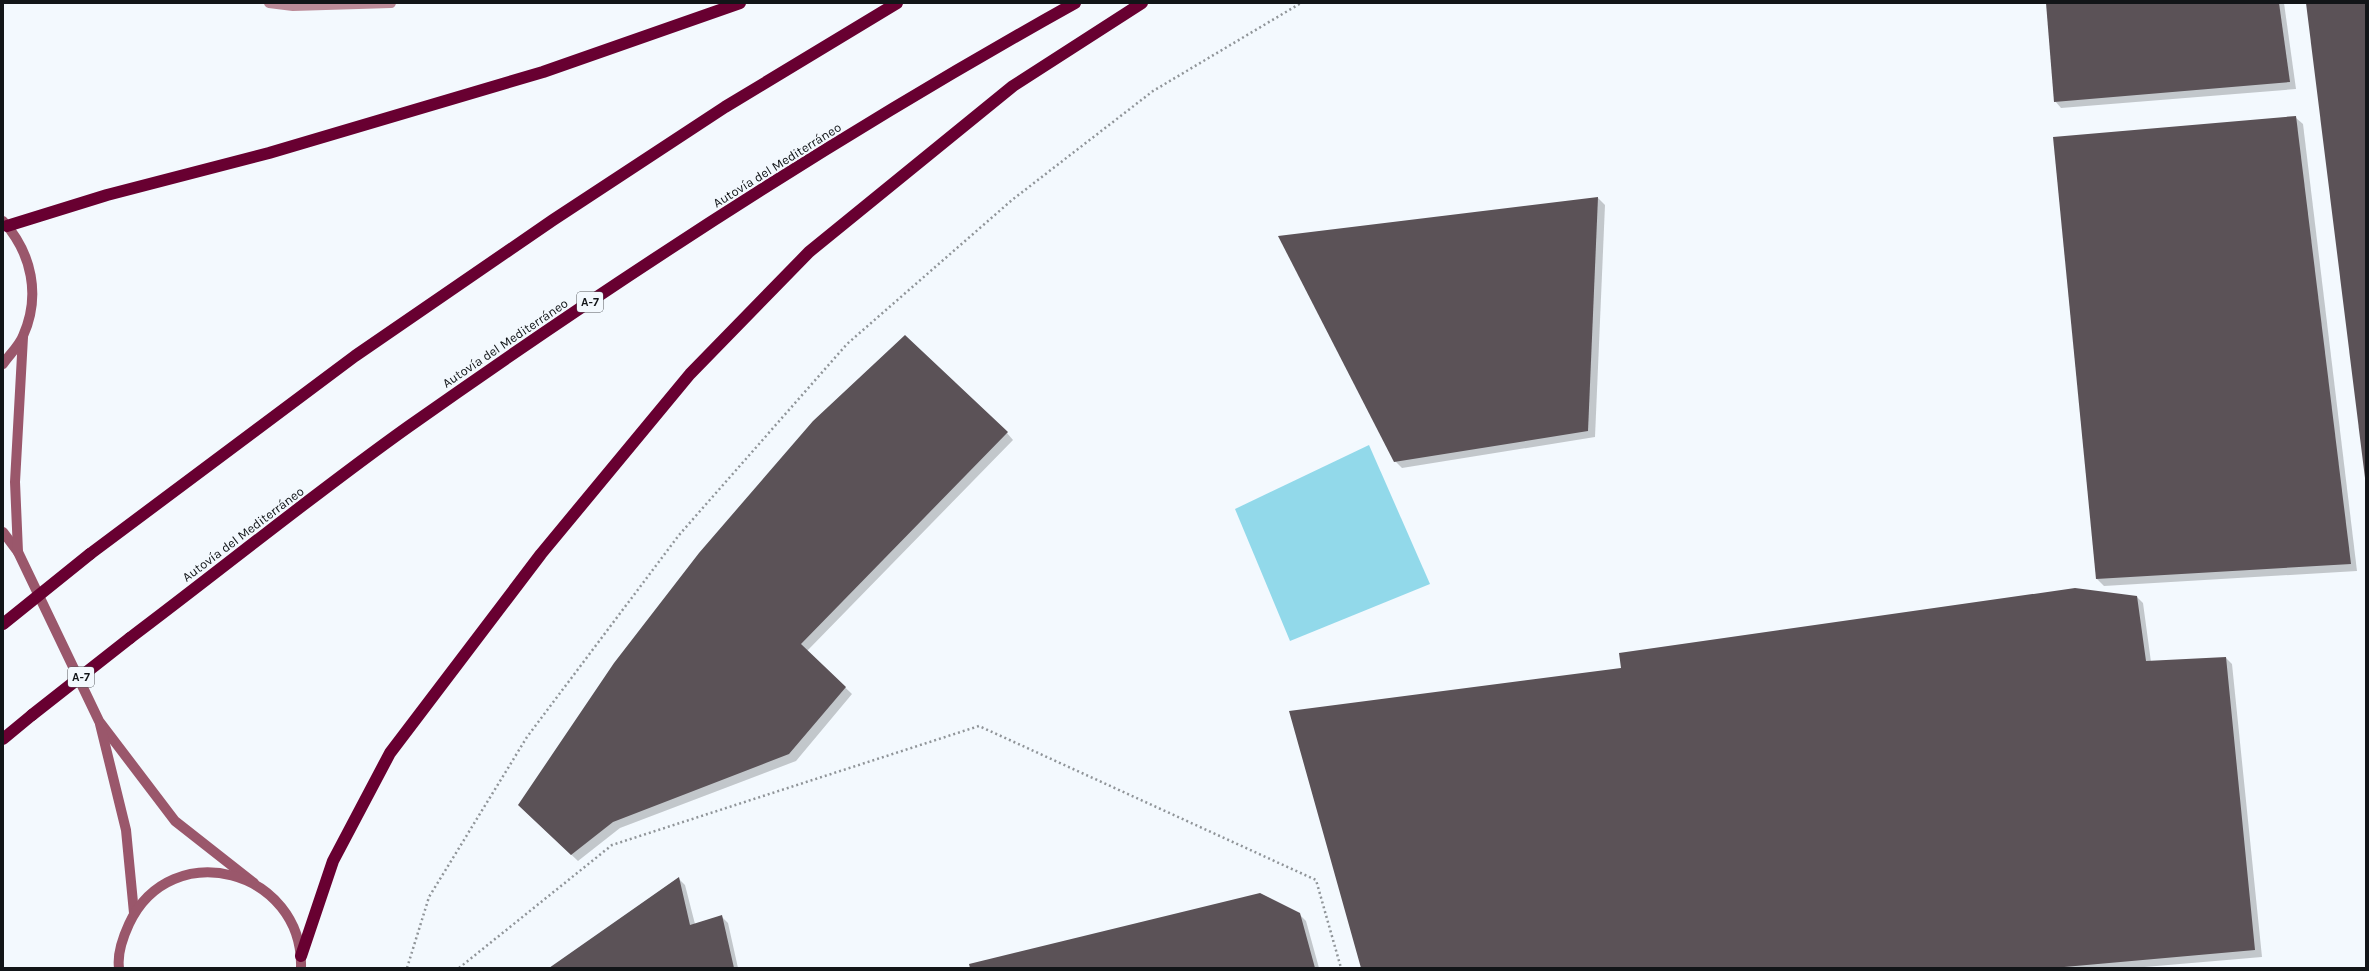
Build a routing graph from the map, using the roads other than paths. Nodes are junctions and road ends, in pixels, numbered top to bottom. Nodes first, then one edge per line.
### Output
1 (269, 3) edge
2 (391, 3) edge
3 (740, 3) edge
4 (897, 3) edge
5 (1075, 3) edge
6 (1142, 3) edge
7 (5, 224) edge
8 (23, 337) junction
9 (3, 364) edge
10 (3, 532) edge
11 (18, 552) junction
12 (3, 624) edge
13 (99, 721) junction
14 (3, 739) edge
15 (254, 883) junction
16 (134, 912) junction
17 (301, 962) edge
18 (119, 968) edge

1 - 2 street
3 - 7 highway
4 - 12 highway, bridge
5 - 14 highway, Autovía del Mediterráneo / A-7, bridge
6 - 17 highway
7 - 8 main road
8 - 9 main road
8 - 11 main road
10 - 11 main road
11 - 13 main road
13 - 15 main road
13 - 16 main road
15 - 16 main road
15 - 17 main road
16 - 18 main road

